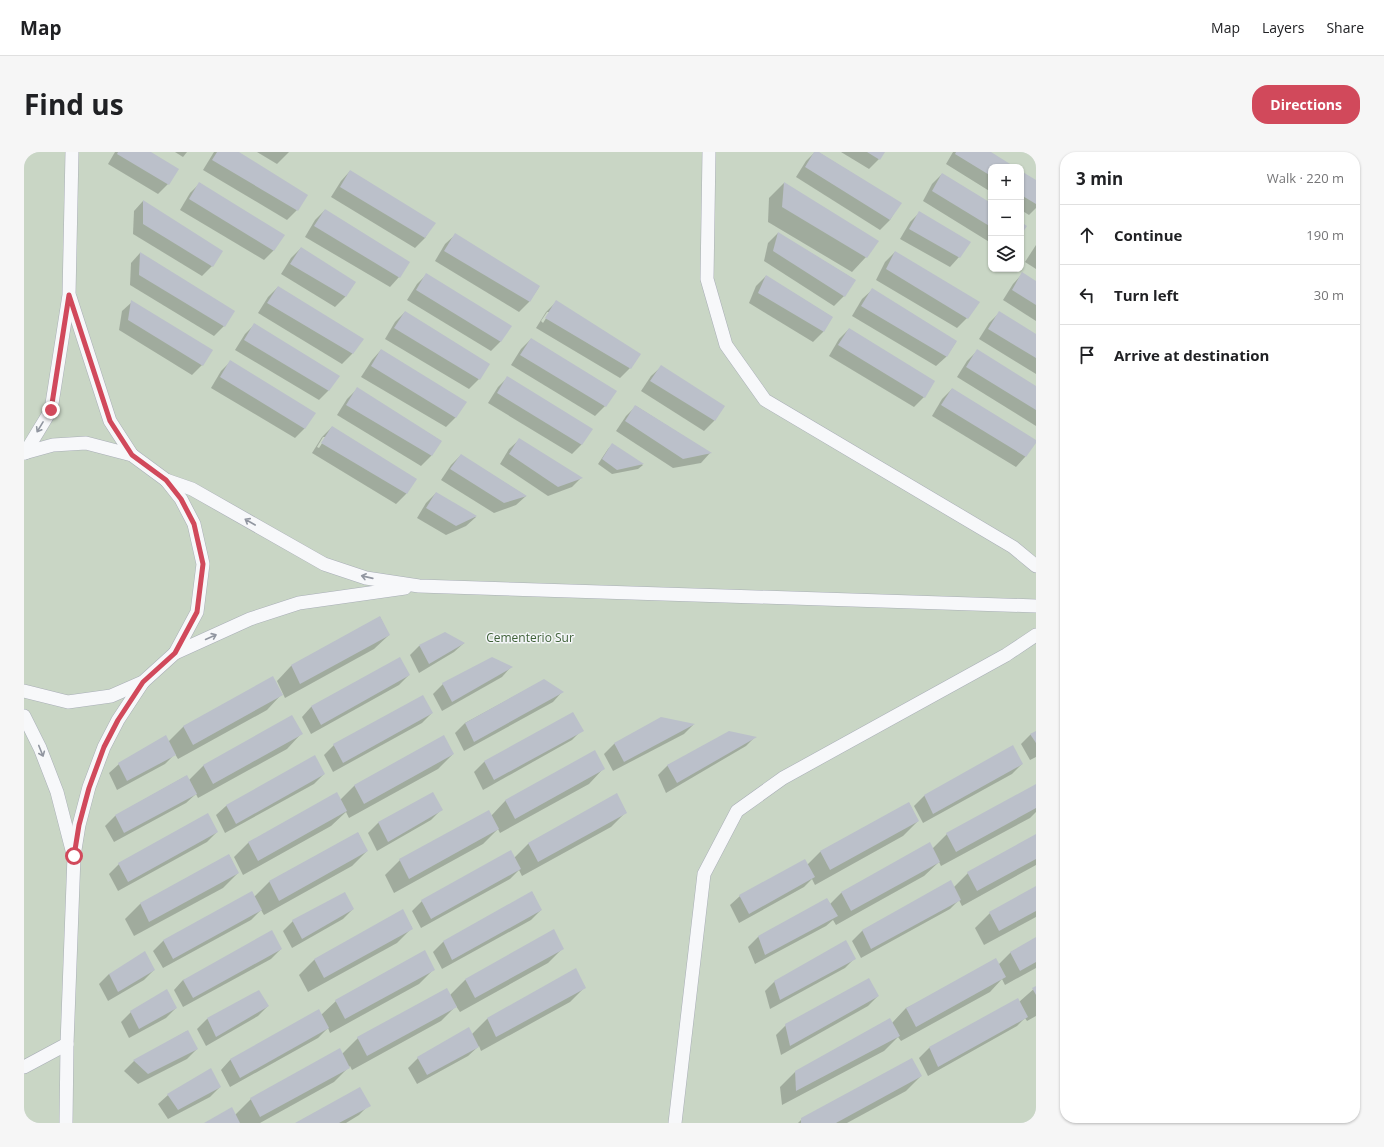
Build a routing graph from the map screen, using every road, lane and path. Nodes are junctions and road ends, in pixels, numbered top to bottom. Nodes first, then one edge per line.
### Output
1 (72, 152) edge
2 (709, 152) edge
3 (69, 295) junction
4 (24, 453) edge
5 (132, 455) junction
6 (166, 480) junction
7 (1036, 566) edge
8 (419, 586) junction
9 (1036, 606) edge
10 (1036, 635) edge
11 (175, 653) junction
12 (143, 682) junction
13 (24, 691) edge
14 (24, 716) edge
15 (74, 856) junction
16 (67, 1044) junction
17 (24, 1067) edge
18 (66, 1123) edge
19 (675, 1123) edge

1 - 3 lane
2 - 7 lane
3 -> 4 lane
3 - 5 lane
4 - 5 lane
5 - 6 lane
8 -> 6 lane
6 - 11 lane
8 - 9 lane
11 -> 8 lane
10 - 19 lane
11 - 12 lane
12 - 13 lane
12 - 15 lane
14 -> 15 lane
15 - 16 lane
16 - 17 lane
16 - 18 lane

